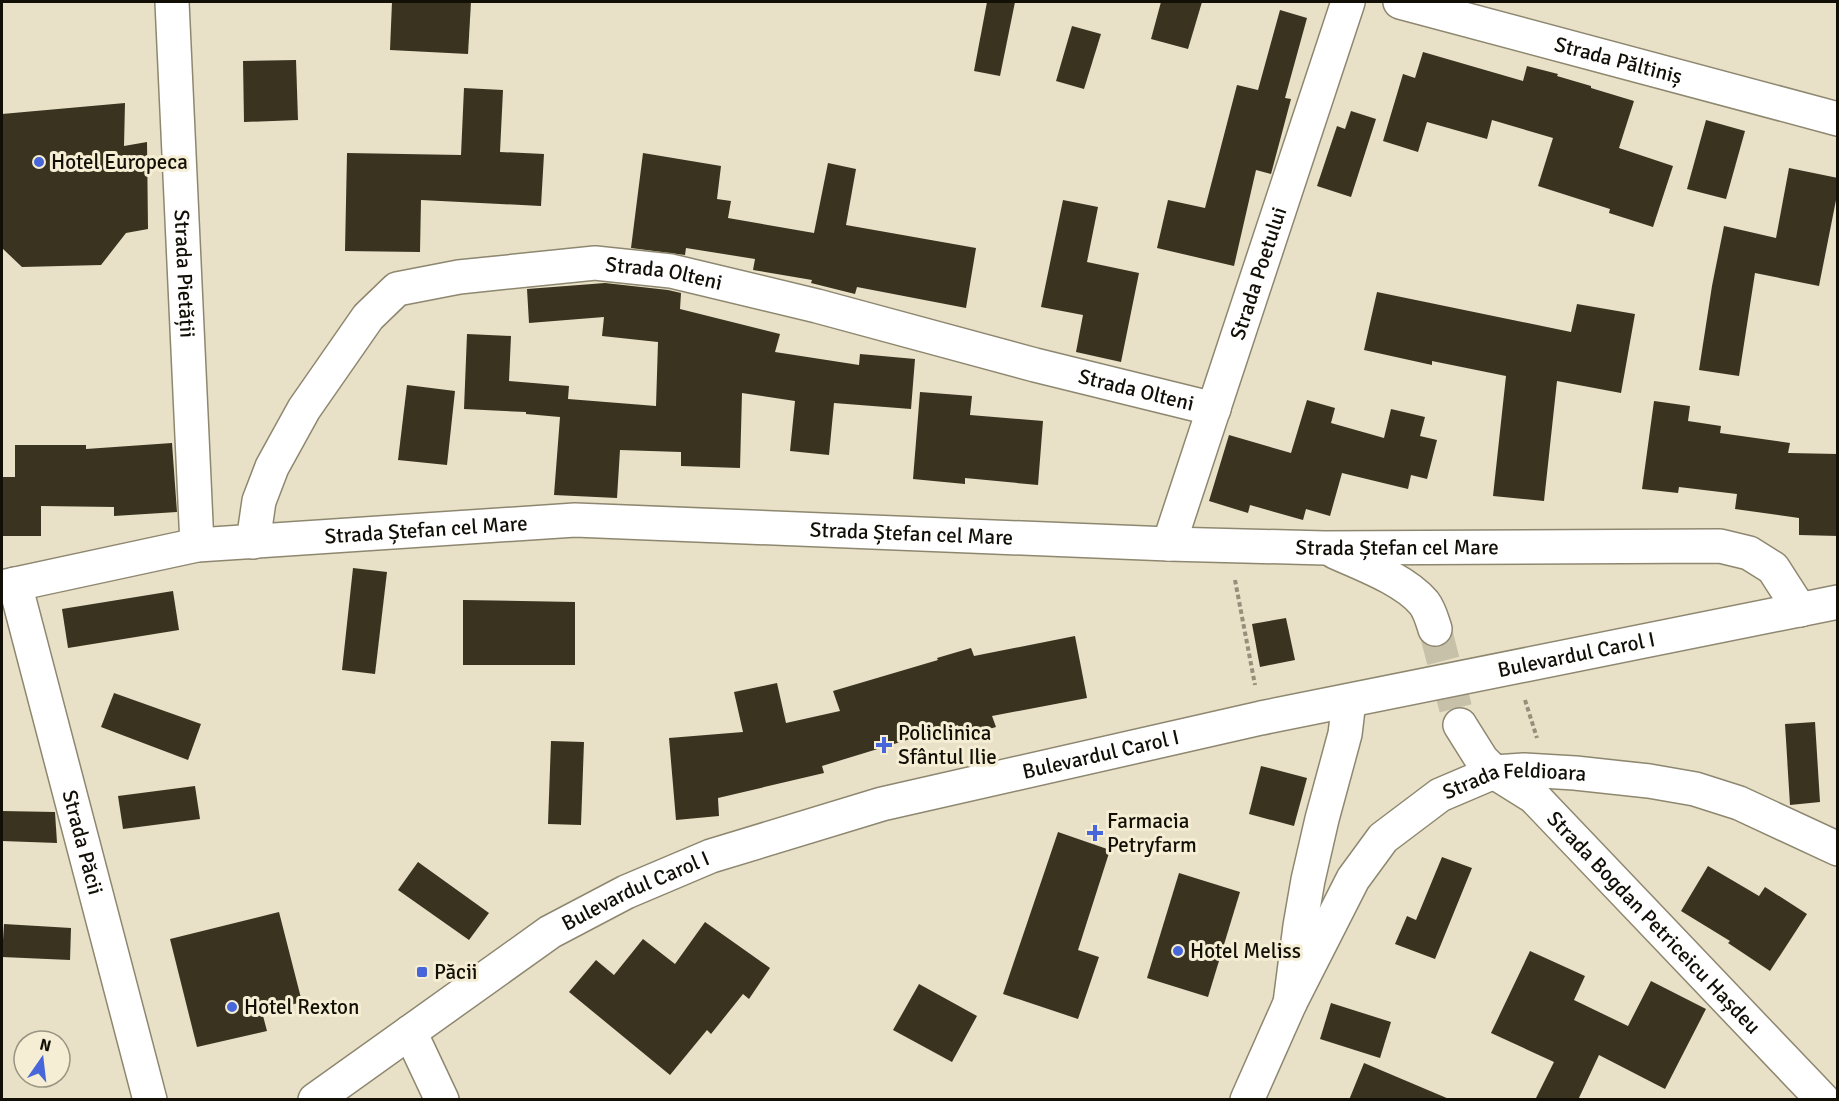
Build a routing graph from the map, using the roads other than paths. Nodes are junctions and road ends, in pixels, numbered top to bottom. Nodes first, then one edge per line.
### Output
1 (172, 2) edge
2 (1348, 2) edge
3 (1400, 2) edge
4 (1838, 119) edge
5 (1214, 410) junction
6 (253, 542) junction
7 (1169, 544) junction
8 (197, 545) junction
9 (1325, 548) junction
10 (8, 586) edge
11 (1838, 602) edge
12 (1800, 610) junction
13 (1435, 629) tunnel mouth
14 (1349, 701) junction
15 (1460, 725) tunnel mouth
16 (1494, 772) junction
17 (1838, 849) edge
18 (1290, 1003) junction
19 (410, 1032) junction
20 (150, 1100) edge
21 (315, 1100) edge
22 (442, 1100) edge
23 (1246, 1100) edge
24 (1823, 1100) edge

1 - 8 street, Strada Pietății
2 - 5 street, Strada Poetului
3 - 4 street, Strada Păltiniș
5 - 6 street, Strada Olteni
5 - 7 street, Strada Poetului
6 - 7 street, Strada Ștefan cel Mare
6 - 8 street, Strada Ștefan cel Mare
7 - 9 street, Strada Ștefan cel Mare
8 - 10 street, Strada Ștefan cel Mare
9 - 12 street, Strada Ștefan cel Mare
9 - 13 street
10 - 20 street, Strada Păcii
11 - 12 street, Bulevardul Carol I
12 - 14 street, Bulevardul Carol I
14 - 18 street, Strada Feldioara
14 - 19 street, Bulevardul Carol I
15 - 16 street, Strada Bogdan Petriceicu Hașdeu
16 - 17 street, Strada Feldioara
16 - 18 street, Strada Feldioara
16 - 24 street, Strada Bogdan Petriceicu Hașdeu
18 - 23 street, Strada Feldioara
19 - 21 street, Bulevardul Carol I
19 - 22 street

